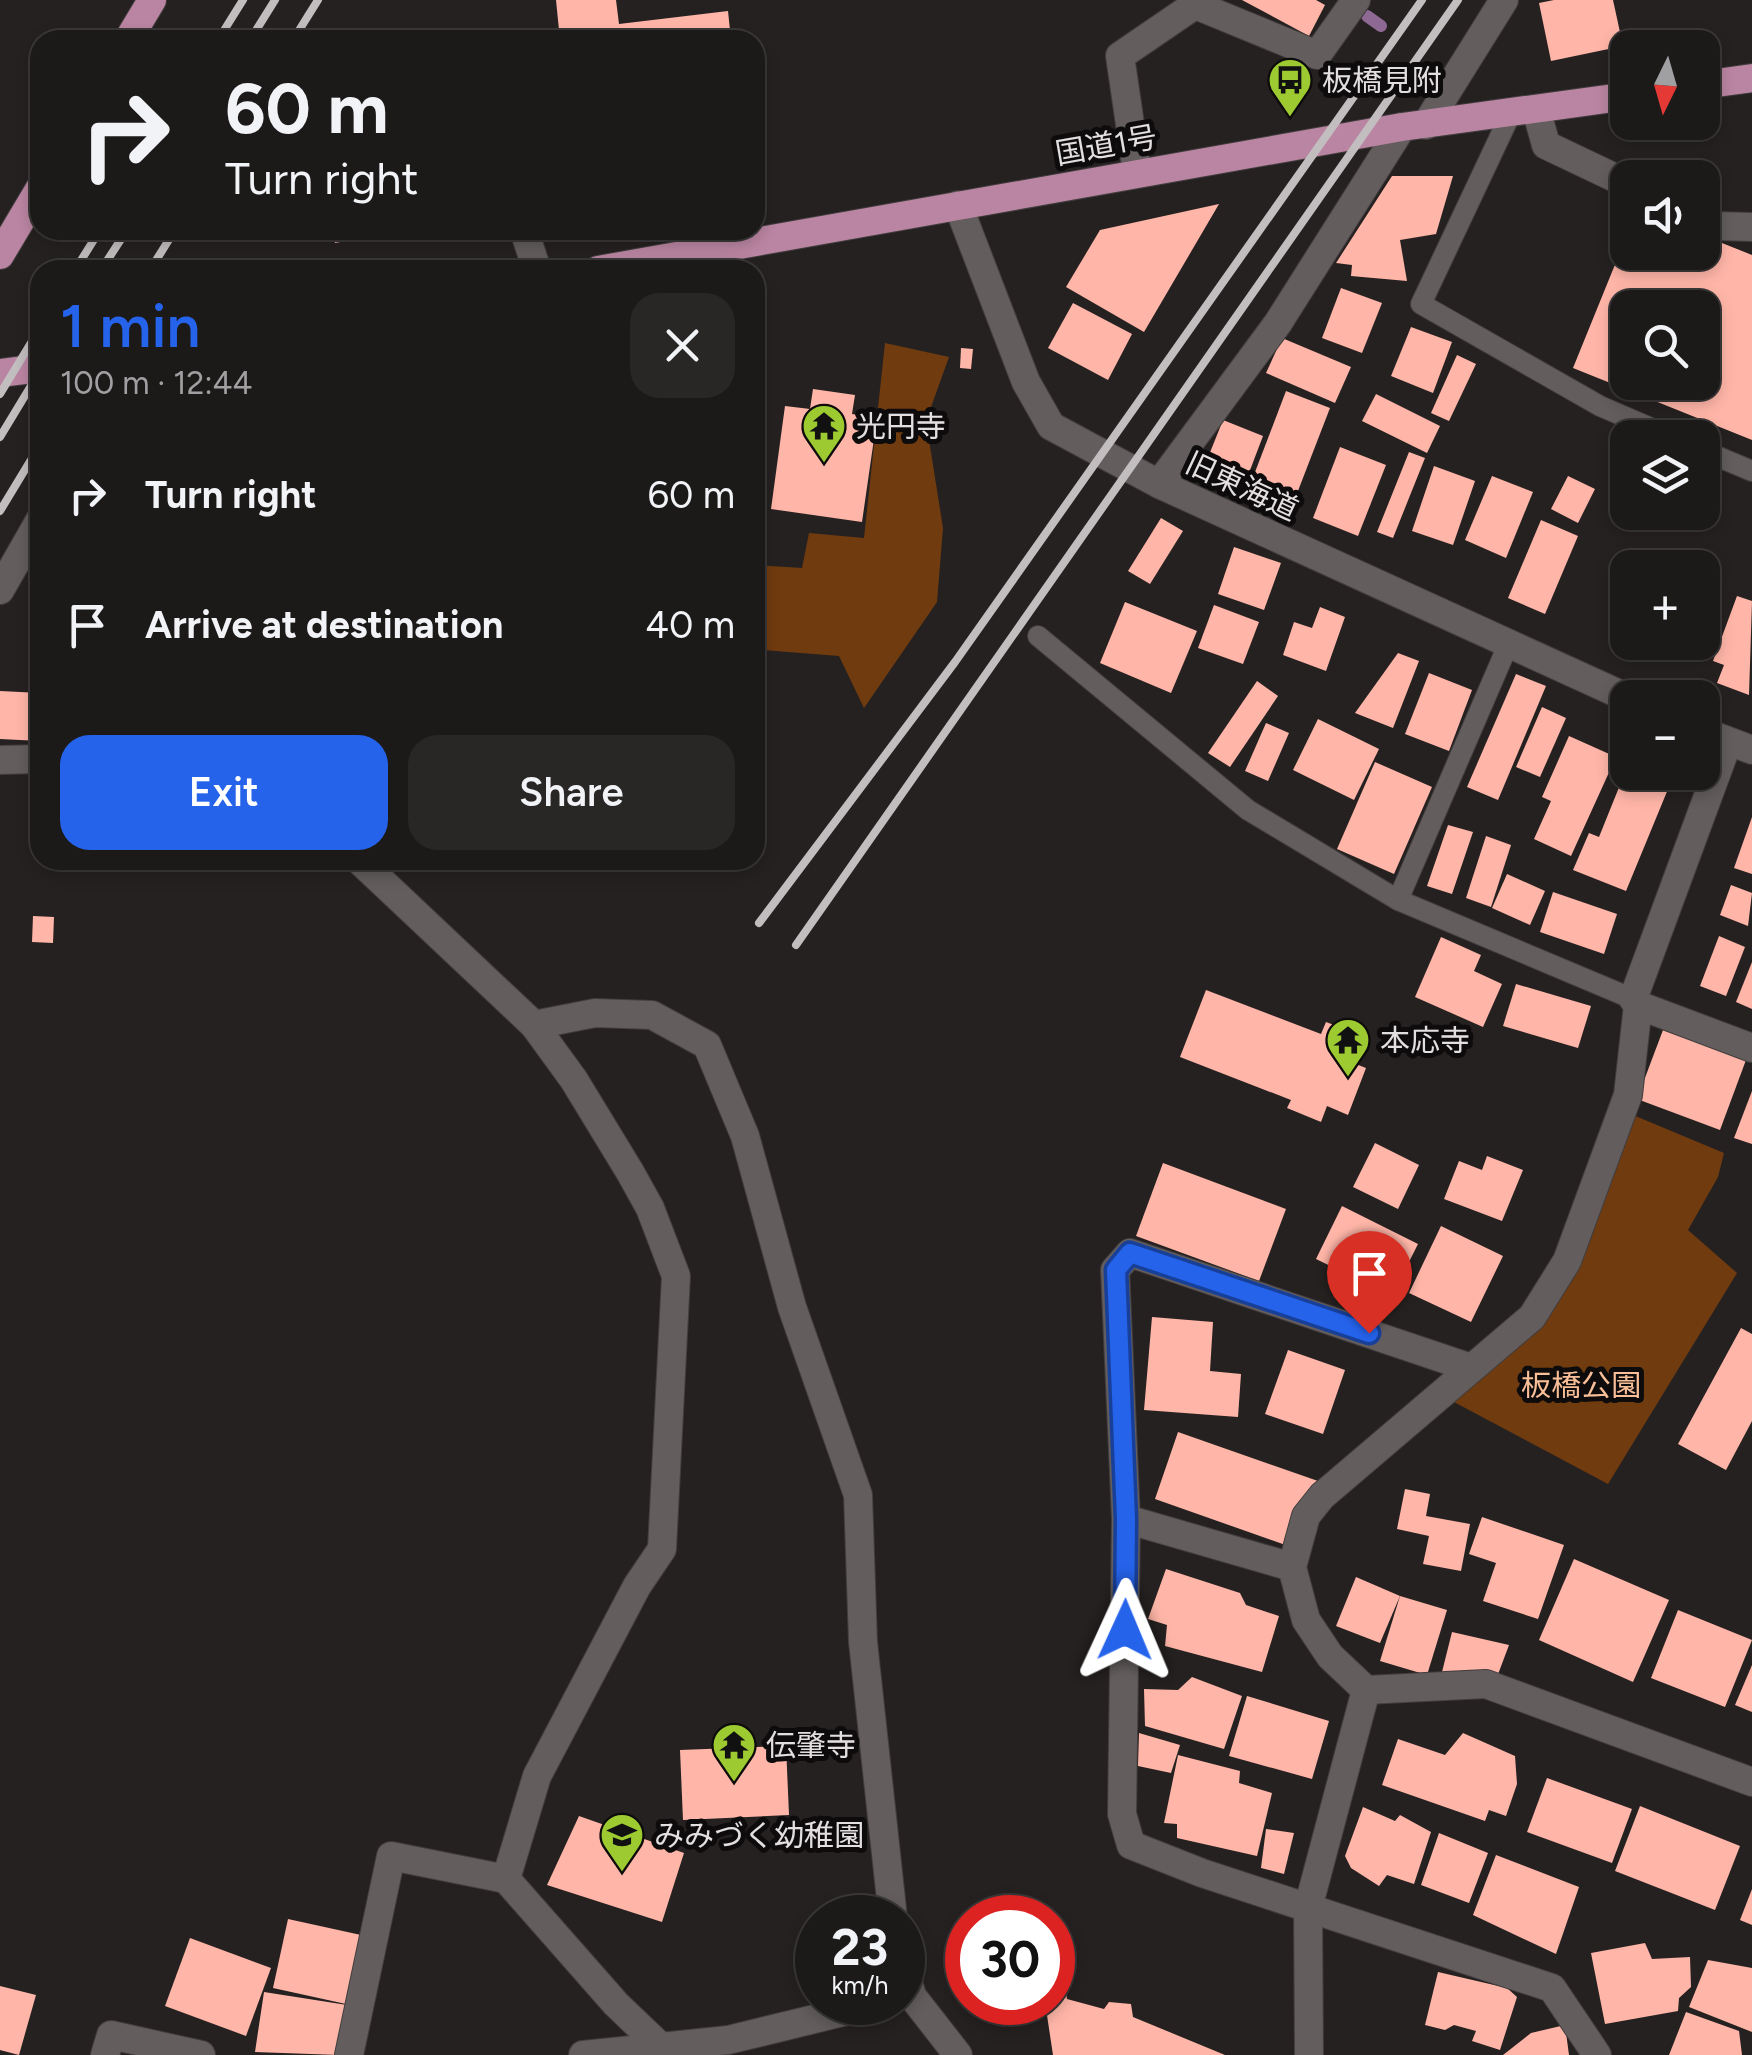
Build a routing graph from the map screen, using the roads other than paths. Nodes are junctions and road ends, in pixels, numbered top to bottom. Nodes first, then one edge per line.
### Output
1 (152, 0) edge
2 (1356, 0) edge
3 (1504, 0) edge
4 (1200, 3) edge
5 (134, 30) edge
6 (1752, 78) edge
7 (1720, 82) edge
8 (1610, 98) edge
9 (1524, 110) junction
10 (1414, 126) junction
11 (1137, 172) junction
12 (1610, 175) edge
13 (30, 205) edge
14 (958, 205) junction
15 (1720, 226) edge
16 (1752, 227) edge
17 (764, 240) edge
18 (765, 240) edge
19 (0, 255) edge
20 (653, 260) edge
21 (30, 369) edge
22 (0, 373) edge
23 (1632, 420) edge
24 (1720, 458) edge
25 (1752, 471) edge
26 (1159, 484) junction
27 (30, 538) edge
28 (0, 590) edge
29 (1038, 636) dead end
30 (1508, 645) junction
31 (1610, 690) edge
32 (1727, 741) edge
33 (30, 759) edge
34 (0, 760) edge
35 (371, 870) edge
36 (1398, 900) junction
37 (1636, 1002) junction
38 (534, 1025) junction
39 (1752, 1048) edge
40 (1472, 1368) junction
41 (1126, 1519) junction
42 (1292, 1567) junction
43 (1366, 1690) junction
44 (1752, 1782) edge
45 (506, 1879) junction
46 (890, 1895) edge
47 (1308, 1908) junction
48 (925, 2017) edge
49 (806, 2025) edge
50 (662, 2048) junction
51 (729, 2048) edge
52 (105, 2055) edge
53 (201, 2055) edge
54 (349, 2055) edge
55 (583, 2055) edge
56 (958, 2055) edge
57 (1309, 2055) edge
58 (1597, 2055) edge

1 - 5 highway
2 - 4 street
3 - 10 street
4 - 11 street
6 - 7 highway
8 - 9 highway, 国道1号
9 - 10 highway, 国道1号
9 - 12 street
9 - 23 lane
10 - 11 highway, 国道1号
10 - 26 street
11 - 14 highway, 国道1号
13 - 19 highway
14 - 18 highway, 国道1号
14 - 26 street, 旧東海道
15 - 16 street
17 - 20 highway, 国道1号
21 - 22 highway
24 - 25 lane
26 - 30 street, 旧東海道
27 - 28 street
29 - 36 lane
30 - 31 street, 旧東海道
30 - 36 lane
32 - 37 street
33 - 34 street
35 - 38 street
36 - 37 lane
37 - 39 street
37 - 40 street
38 - 45 street
38 - 46 street
40 - 41 street
40 - 42 street
41 - 42 street
41 - 47 street
42 - 43 street
43 - 44 street
43 - 47 street
45 - 50 street
45 - 54 street
47 - 57 street
47 - 58 street
48 - 56 street
49 - 51 street
50 - 51 street
50 - 55 street
52 - 53 street

